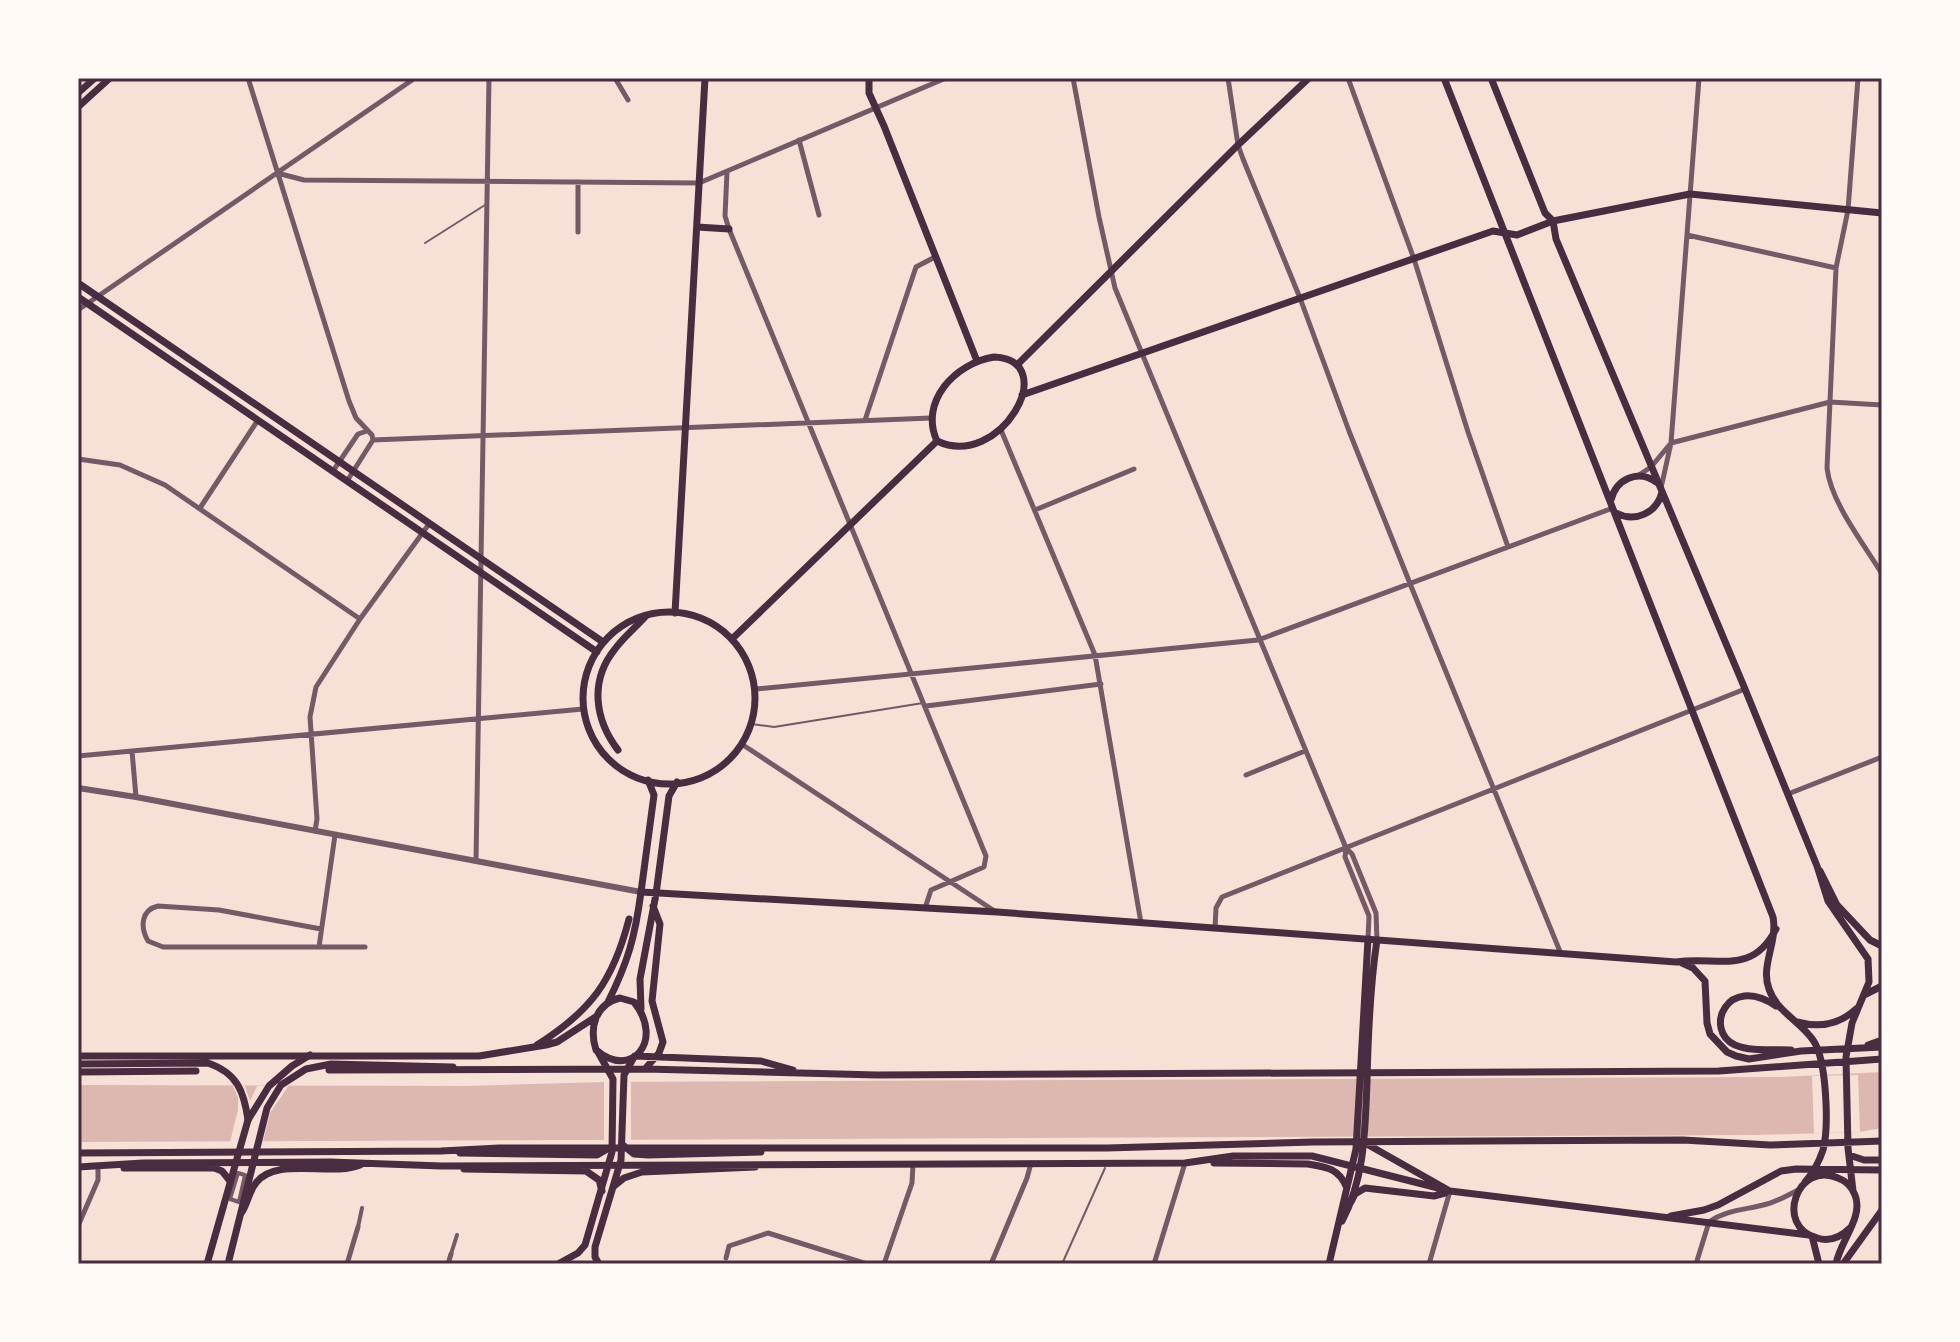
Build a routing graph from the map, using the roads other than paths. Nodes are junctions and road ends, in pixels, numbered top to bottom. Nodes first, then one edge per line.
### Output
1 (95, 78) edge
2 (110, 78) edge
3 (248, 78) edge
4 (415, 78) edge
5 (489, 78) edge
6 (615, 78) edge
7 (705, 78) edge
8 (869, 78) edge
9 (946, 78) edge
10 (1073, 78) edge
11 (1228, 78) edge
12 (1309, 78) edge
13 (1348, 78) edge
14 (1444, 78) edge
15 (1491, 78) edge
16 (1699, 78) edge
17 (1858, 78) edge
18 (78, 93) edge
19 (628, 100) dead end
20 (875, 106) junction
21 (78, 107) edge
22 (799, 140) junction
23 (1238, 145) junction
24 (727, 172) junction
25 (277, 173) junction
26 (487, 181) junction
27 (578, 182) junction
28 (699, 183) junction
29 (1690, 194) junction
30 (486, 204) junction
31 (1848, 210) junction
32 (1882, 213) edge
33 (819, 215) dead end
34 (1553, 221) junction
35 (697, 227) junction
36 (729, 229) junction
37 (578, 232) dead end
38 (1504, 233) junction
39 (1687, 235) junction
40 (425, 243) dead end
41 (935, 257) junction
42 (1414, 259) junction
43 (1836, 268) junction
44 (1112, 271) junction
45 (78, 283) edge
46 (98, 296) junction
47 (78, 297) edge
48 (1300, 298) junction
49 (88, 303) junction
50 (78, 310) edge
51 (1144, 354) junction
52 (492, 358) dead end
53 (977, 361) junction
54 (485, 362) junction
55 (1018, 364) junction
56 (1022, 395) junction
57 (1830, 402) junction
58 (1882, 405) edge
59 (931, 418) junction
60 (258, 420) junction
61 (865, 420) junction
62 (809, 422) junction
63 (685, 428) junction
64 (1001, 430) junction
65 (368, 431) junction
66 (484, 436) junction
67 (373, 440) junction
68 (937, 441) junction
69 (1671, 443) junction
70 (78, 459) edge
71 (339, 461) junction
72 (1651, 467) junction
73 (1134, 469) dead end
74 (333, 471) junction
75 (353, 471) junction
76 (1638, 475) junction
77 (347, 481) junction
78 (1660, 488) junction
79 (1613, 507) junction
80 (200, 508) junction
81 (1035, 510) junction
82 (429, 524) junction
83 (851, 524) junction
84 (423, 533) junction
85 (1508, 547) junction
86 (481, 559) junction
87 (480, 572) junction
88 (1882, 574) edge
89 (1410, 583) junction
90 (675, 613) junction
91 (646, 616) junction
92 (360, 619) junction
93 (733, 638) junction
94 (1258, 640) junction
95 (603, 642) junction
96 (597, 652) junction
97 (1095, 655) junction
98 (912, 674) junction
99 (1101, 684) junction
100 (756, 689) junction
101 (1745, 689) junction
102 (925, 704) junction
103 (583, 709) junction
104 (1691, 710) junction
105 (478, 718) junction
106 (752, 724) junction
107 (310, 733) junction
108 (743, 745) junction
109 (618, 750) dead end
110 (132, 751) junction
111 (1305, 751) junction
112 (78, 756) edge
113 (1882, 757) edge
114 (1246, 775) dead end
115 (648, 780) junction
116 (677, 782) junction
117 (78, 788) edge
118 (1494, 788) junction
119 (1788, 794) junction
120 (136, 797) junction
121 (315, 831) junction
122 (335, 835) junction
123 (1346, 848) junction
124 (475, 862) junction
125 (1817, 866) junction
126 (949, 882) junction
127 (641, 892) junction
128 (656, 894) junction
129 (653, 906) junction
130 (925, 908) junction
131 (997, 912) junction
132 (629, 919) dead end
133 (1141, 924) junction
134 (321, 929) junction
135 (1215, 929) junction
136 (1776, 929) junction
137 (1368, 939) junction
138 (1377, 940) junction
139 (1882, 946) edge
140 (319, 947) junction
141 (365, 947) dead end
142 (1562, 955) junction
143 (1676, 962) junction
144 (1882, 986) edge
145 (1866, 994) junction
146 (608, 1002) junction
147 (1860, 1004) junction
148 (642, 1011) junction
149 (1783, 1011) junction
150 (597, 1016) junction
151 (1795, 1021) junction
152 (1882, 1040) edge
153 (1862, 1047) junction
154 (1882, 1047) edge
155 (531, 1048) junction
156 (596, 1050) junction
157 (1801, 1051) junction
158 (311, 1055) junction
159 (78, 1056) edge
160 (634, 1057) junction
161 (1882, 1059) edge
162 (78, 1064) edge
163 (1364, 1066) junction
164 (465, 1069) junction
165 (645, 1069) junction
166 (329, 1070) dead end
167 (196, 1071) dead end
168 (78, 1072) edge
169 (803, 1073) junction
170 (248, 1120) junction
171 (1363, 1141) junction
172 (1882, 1141) edge
173 (795, 1149) junction
174 (441, 1151) junction
175 (1849, 1151) junction
176 (611, 1152) junction
177 (622, 1152) junction
178 (78, 1153) edge
179 (1882, 1160) edge
180 (1357, 1162) junction
181 (1031, 1163) junction
182 (1107, 1163) junction
183 (1185, 1163) junction
184 (1200, 1163) junction
185 (362, 1164) junction
186 (794, 1164) junction
187 (913, 1164) junction
188 (442, 1166) junction
189 (78, 1167) edge
190 (102, 1167) junction
191 (1882, 1170) edge
192 (1354, 1172) junction
193 (1808, 1179) junction
194 (230, 1181) junction
195 (614, 1186) junction
196 (1346, 1186) junction
197 (1798, 1190) junction
198 (602, 1191) junction
199 (1450, 1191) junction
200 (1853, 1191) junction
201 (239, 1202) joint
202 (1351, 1202) junction
203 (362, 1208) dead end
204 (1882, 1210) edge
205 (242, 1212) junction
206 (1667, 1217) junction
207 (1709, 1222) junction
208 (78, 1226) edge
209 (1339, 1226) junction
210 (358, 1227) joint
211 (1850, 1228) junction
212 (457, 1235) dead end
213 (1810, 1236) junction
214 (451, 1254) joint
215 (726, 1258) dead end
216 (207, 1264) edge
217 (228, 1264) edge
218 (347, 1264) edge
219 (448, 1264) edge
220 (558, 1264) edge
221 (599, 1264) edge
222 (867, 1264) edge
223 (884, 1264) edge
224 (991, 1264) edge
225 (1062, 1264) edge
226 (1154, 1264) edge
227 (1329, 1264) edge
228 (1429, 1264) edge
229 (1696, 1264) edge
230 (1819, 1264) edge
231 (1836, 1264) edge
232 (1843, 1264) edge

1 - 18 main road
2 - 21 main road
3 - 25 street
4 - 25 street
5 - 26 street
6 - 19 street
7 - 28 main road
8 - 20 main road
9 - 20 street
10 - 44 street
11 - 23 street
12 - 23 main road
13 - 42 street
14 - 38 main road
15 - 34 main road
16 - 29 street
17 - 31 street
20 - 22 street
20 - 41 main road
22 - 24 street
22 - 33 street
23 - 44 main road
23 - 48 street
24 - 28 street
24 - 36 street
25 - 26 street
25 - 46 street
25 - 65 street
26 - 27 street
26 - 30 street
27 - 28 street
27 - 37 street
28 - 35 main road
29 - 31 main road
29 - 34 main road
29 - 39 street
30 - 40 lane
30 - 54 street
31 - 32 main road
31 - 43 street
34 - 38 main road
34 - 72 main road
35 - 36 main road
35 - 63 main road
36 - 62 street
38 - 42 main road
38 - 79 main road
39 - 43 street
39 - 69 street
41 - 53 main road
41 - 61 street
42 - 48 main road
42 - 85 street
43 - 57 street
44 - 51 street
44 - 55 main road
45 - 46 main road
46 - 49 street
46 - 71 main road
47 - 49 main road
48 - 51 main road
48 - 89 street
49 - 50 street
49 - 60 main road
51 - 56 main road
51 - 94 street
52 - 54 street
53 - 55 main road
53 - 59 main road
54 - 66 street
55 - 56 main road
56 - 64 main road
57 - 58 street
57 - 69 street
57 - 88 street
59 - 61 street
59 - 68 main road
60 - 74 main road
60 - 80 street
61 - 62 street
62 - 63 street
62 - 83 street
63 - 66 street
63 - 90 main road
64 - 68 main road
64 - 81 street
65 - 67 street
65 - 71 street
66 - 67 street
66 - 86 street
67 - 75 street
68 - 83 main road
69 - 72 street
69 - 78 street
70 - 80 street
71 - 74 street
71 - 75 main road
72 - 76 street
72 - 78 main road
73 - 81 street
74 - 77 main road
75 - 77 street
75 - 82 main road
76 - 78 main road
76 - 79 main road
77 - 84 main road
78 - 79 main road
78 - 101 main road
79 - 85 street
79 - 104 main road
80 - 92 street
81 - 97 street
82 - 84 street
82 - 86 main road
83 - 93 main road
83 - 98 street
84 - 87 main road
84 - 92 street
85 - 89 street
86 - 87 street
86 - 95 main road
87 - 96 main road
87 - 105 street
89 - 94 street
89 - 118 street
90 - 91 main road
90 - 93 main road
91 - 95 main road
91 - 109 main road
92 - 107 street
93 - 100 main road
94 - 97 street
94 - 111 street
95 - 96 main road
96 - 103 main road
97 - 98 street
97 - 99 street
98 - 100 street
98 - 102 street
99 - 102 street
99 - 133 street
100 - 106 main road
101 - 104 street
101 - 119 main road
102 - 106 lane
102 - 126 street
103 - 105 street
103 - 115 main road
104 - 118 street
104 - 136 main road
105 - 107 street
105 - 124 street
106 - 108 main road
107 - 110 street
107 - 121 street
108 - 116 main road
108 - 126 street
110 - 112 street
110 - 120 street
111 - 114 street
111 - 123 street
113 - 119 street
115 - 116 main road
115 - 127 main road
116 - 128 main road
117 - 120 street
118 - 123 street
118 - 142 street
119 - 125 main road
120 - 121 street
121 - 122 street
122 - 124 street
122 - 134 street
123 - 135 street
123 - 137 street
123 - 138 street
124 - 127 street
125 - 139 main road
125 - 145 main road
126 - 130 street
126 - 131 street
127 - 128 main road
127 - 146 main road
128 - 129 main road
128 - 130 main road
129 - 148 main road
129 - 165 main road
130 - 131 main road
131 - 133 main road
132 - 155 main road
133 - 135 main road
134 - 140 street
134 - 140 street
135 - 137 main road
136 - 143 main road
136 - 149 main road
137 - 138 main road
137 - 163 main road
138 - 142 main road
138 - 163 main road
140 - 141 street
142 - 143 main road
143 - 157 main road
144 - 145 main road
145 - 147 main road
146 - 148 main road
146 - 150 main road
147 - 151 main road
147 - 175 main road
148 - 160 main road
149 - 151 main road
149 - 157 main road
150 - 155 main road
150 - 156 main road
151 - 193 main road
152 - 153 main road
153 - 154 main road
153 - 157 main road
155 - 158 main road
156 - 160 main road
156 - 176 main road
158 - 159 main road
158 - 170 main road
160 - 169 main road
160 - 177 main road
161 - 169 main road
162 - 170 main road
163 - 171 main road
164 - 165 main road
164 - 166 main road
164 - 205 main road
165 - 169 main road
167 - 168 main road
170 - 194 main road
171 - 172 main road
171 - 173 main road
171 - 180 main road
171 - 180 main road
171 - 199 main road
173 - 174 main road
173 - 177 main road
174 - 176 main road
174 - 178 main road
175 - 179 main road
175 - 200 main road
176 - 198 main road
177 - 195 main road
180 - 192 main road
181 - 182 main road
181 - 187 main road
181 - 224 street
182 - 183 main road
182 - 225 lane
183 - 184 main road
183 - 226 street
184 - 196 main road
184 - 199 main road
185 - 188 main road
185 - 190 main road
185 - 205 main road
186 - 187 main road
186 - 188 main road
186 - 195 main road
187 - 223 street
188 - 198 main road
189 - 190 main road
190 - 194 main road
190 - 208 street
191 - 206 main road
192 - 196 main road
192 - 202 main road
193 - 197 main road
193 - 200 main road
194 - 216 main road
195 - 221 main road
196 - 209 main road
197 - 207 street
197 - 213 main road
198 - 220 main road
199 - 202 main road
199 - 206 main road
199 - 228 street
200 - 211 main road
201 - 201 street
202 - 209 main road
203 - 210 street
204 - 232 main road
205 - 217 main road
206 - 207 main road
207 - 213 main road
207 - 229 street
209 - 227 main road
210 - 218 street
211 - 213 main road
211 - 231 main road
212 - 214 street
213 - 230 main road
214 - 219 street
215 - 222 street

